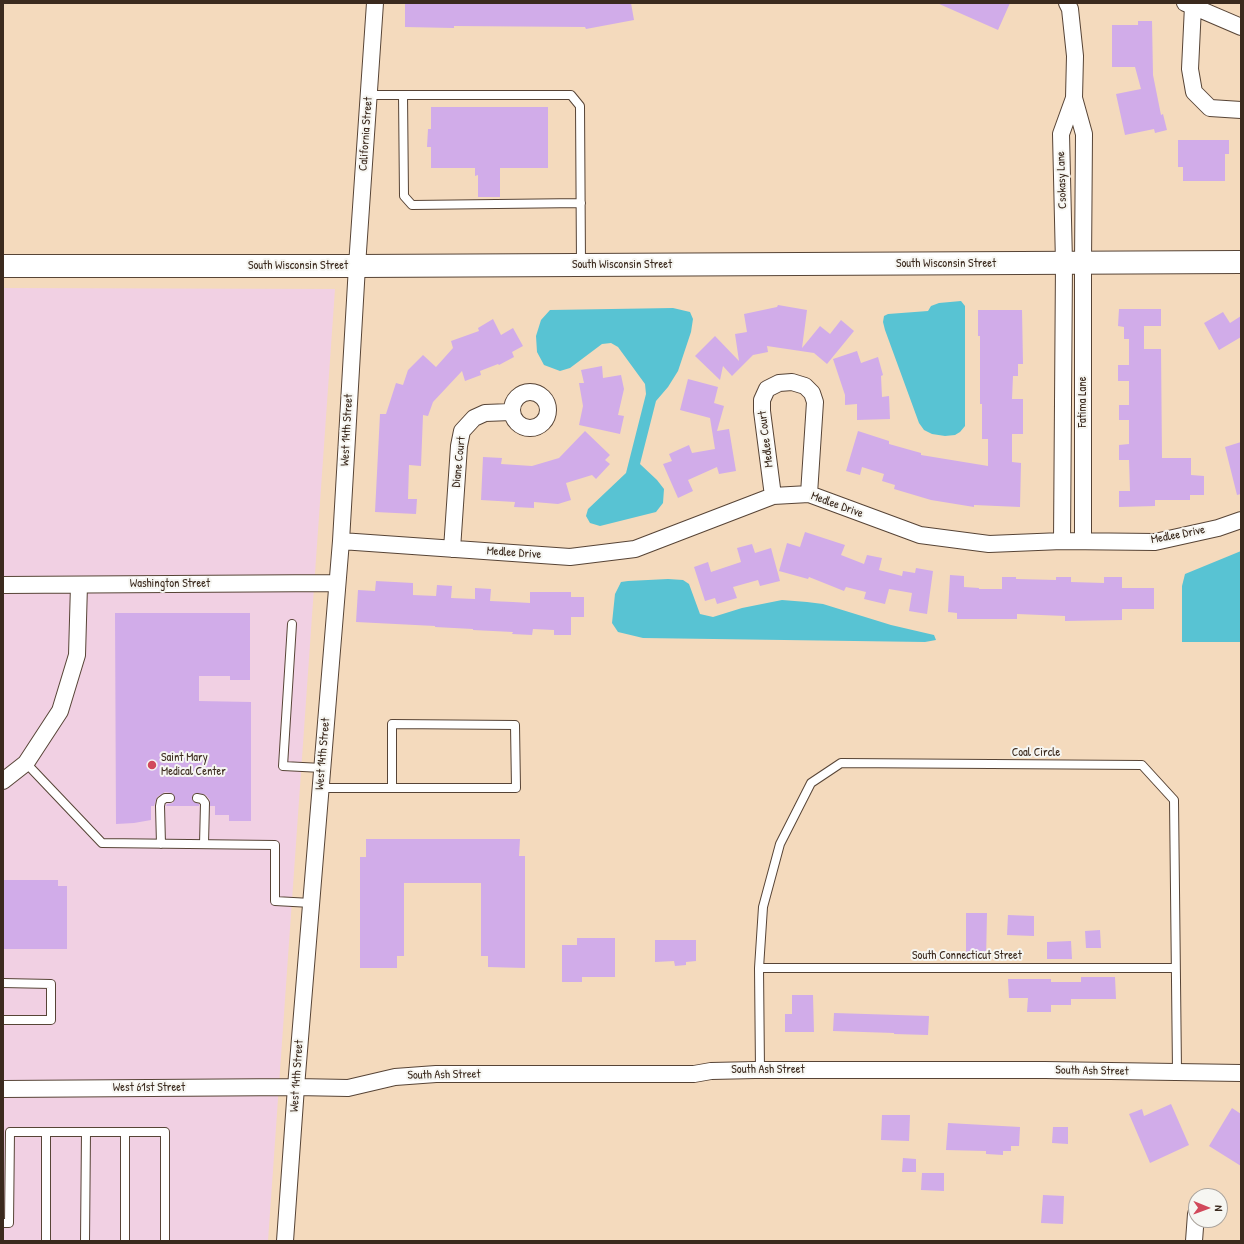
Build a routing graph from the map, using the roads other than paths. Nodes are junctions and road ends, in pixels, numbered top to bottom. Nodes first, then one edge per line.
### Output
1 (375, 3) edge
2 (1067, 3) edge
3 (1189, 5) edge
4 (1241, 27) edge
5 (369, 95) junction
6 (403, 95) junction
7 (1074, 98) junction
8 (1241, 110) edge
9 (581, 203) junction
10 (1241, 262) edge
11 (1074, 263) junction
12 (582, 265) junction
13 (3, 266) edge
14 (357, 266) junction
15 (511, 412) dead end
16 (809, 494) junction
17 (773, 496) junction
18 (1241, 520) edge
19 (341, 541) junction
20 (1062, 541) junction
21 (1083, 541) junction
22 (452, 549) junction
23 (338, 583) junction
24 (3, 585) edge
25 (79, 585) junction
26 (292, 624) dead end
27 (26, 763) junction
28 (322, 768) junction
29 (3, 781) edge
30 (321, 788) junction
31 (392, 788) junction
32 (170, 798) dead end
33 (197, 798) dead end
34 (160, 844) junction
35 (204, 844) junction
36 (311, 903) junction
37 (759, 968) junction
38 (1175, 968) junction
39 (3, 983) edge
40 (3, 1020) edge
41 (760, 1070) junction
42 (1177, 1071) junction
43 (1241, 1073) edge
44 (296, 1087) junction
45 (3, 1089) edge
46 (46, 1132) junction
47 (86, 1132) junction
48 (125, 1132) junction
49 (3, 1223) edge
50 (1195, 1228) edge
51 (46, 1241) edge
52 (85, 1241) edge
53 (125, 1241) edge
54 (165, 1241) edge
55 (285, 1241) edge
56 (1194, 1241) edge

1 - 5 street, California Street
2 - 7 street, Csokasy Lane
3 - 4 street
3 - 8 street
5 - 6 lane
5 - 14 street, California Street
6 - 9 lane
6 - 9 lane
7 - 11 street, Csokasy Lane
7 - 11 street, Csokasy Lane
9 - 12 lane
10 - 11 street, South Wisconsin Street
11 - 12 street, South Wisconsin Street
11 - 20 street, Fatima Lane
11 - 21 street, Fatima Lane
12 - 14 street, South Wisconsin Street
13 - 14 street, South Wisconsin Street
14 - 19 street, West 14th Street
15 - 22 street, Diane Court
16 - 17 street, Medlee Drive
16 - 17 street, Medlee Court
16 - 20 street, Medlee Drive
17 - 22 street, Medlee Drive
18 - 21 street, Medlee Drive
19 - 22 street, Medlee Drive
19 - 23 street, West 14th Street
20 - 21 street, Medlee Drive
23 - 25 street, Washington Street
23 - 28 street, West 14th Street
24 - 25 street, Washington Street
25 - 27 street
26 - 28 lane
27 - 29 street
27 - 34 lane
28 - 30 street, West 14th Street
30 - 31 lane
30 - 36 street, West 14th Street
31 - 31 lane
32 - 34 lane
33 - 35 lane
34 - 35 lane
35 - 36 lane
36 - 44 street, West 14th Street
37 - 38 lane, South Connecticut Street
37 - 38 lane, Coal Circle
37 - 41 lane, Coal Circle
38 - 42 lane, Coal Circle
39 - 40 lane
41 - 42 street, South Ash Street
41 - 44 street, South Ash Street
42 - 43 street, South Ash Street
44 - 45 street, West 61st Street
44 - 55 street, West 14th Street
46 - 47 lane
46 - 49 lane
46 - 51 lane
47 - 48 lane
47 - 52 lane
48 - 53 lane
48 - 54 lane
50 - 56 street

